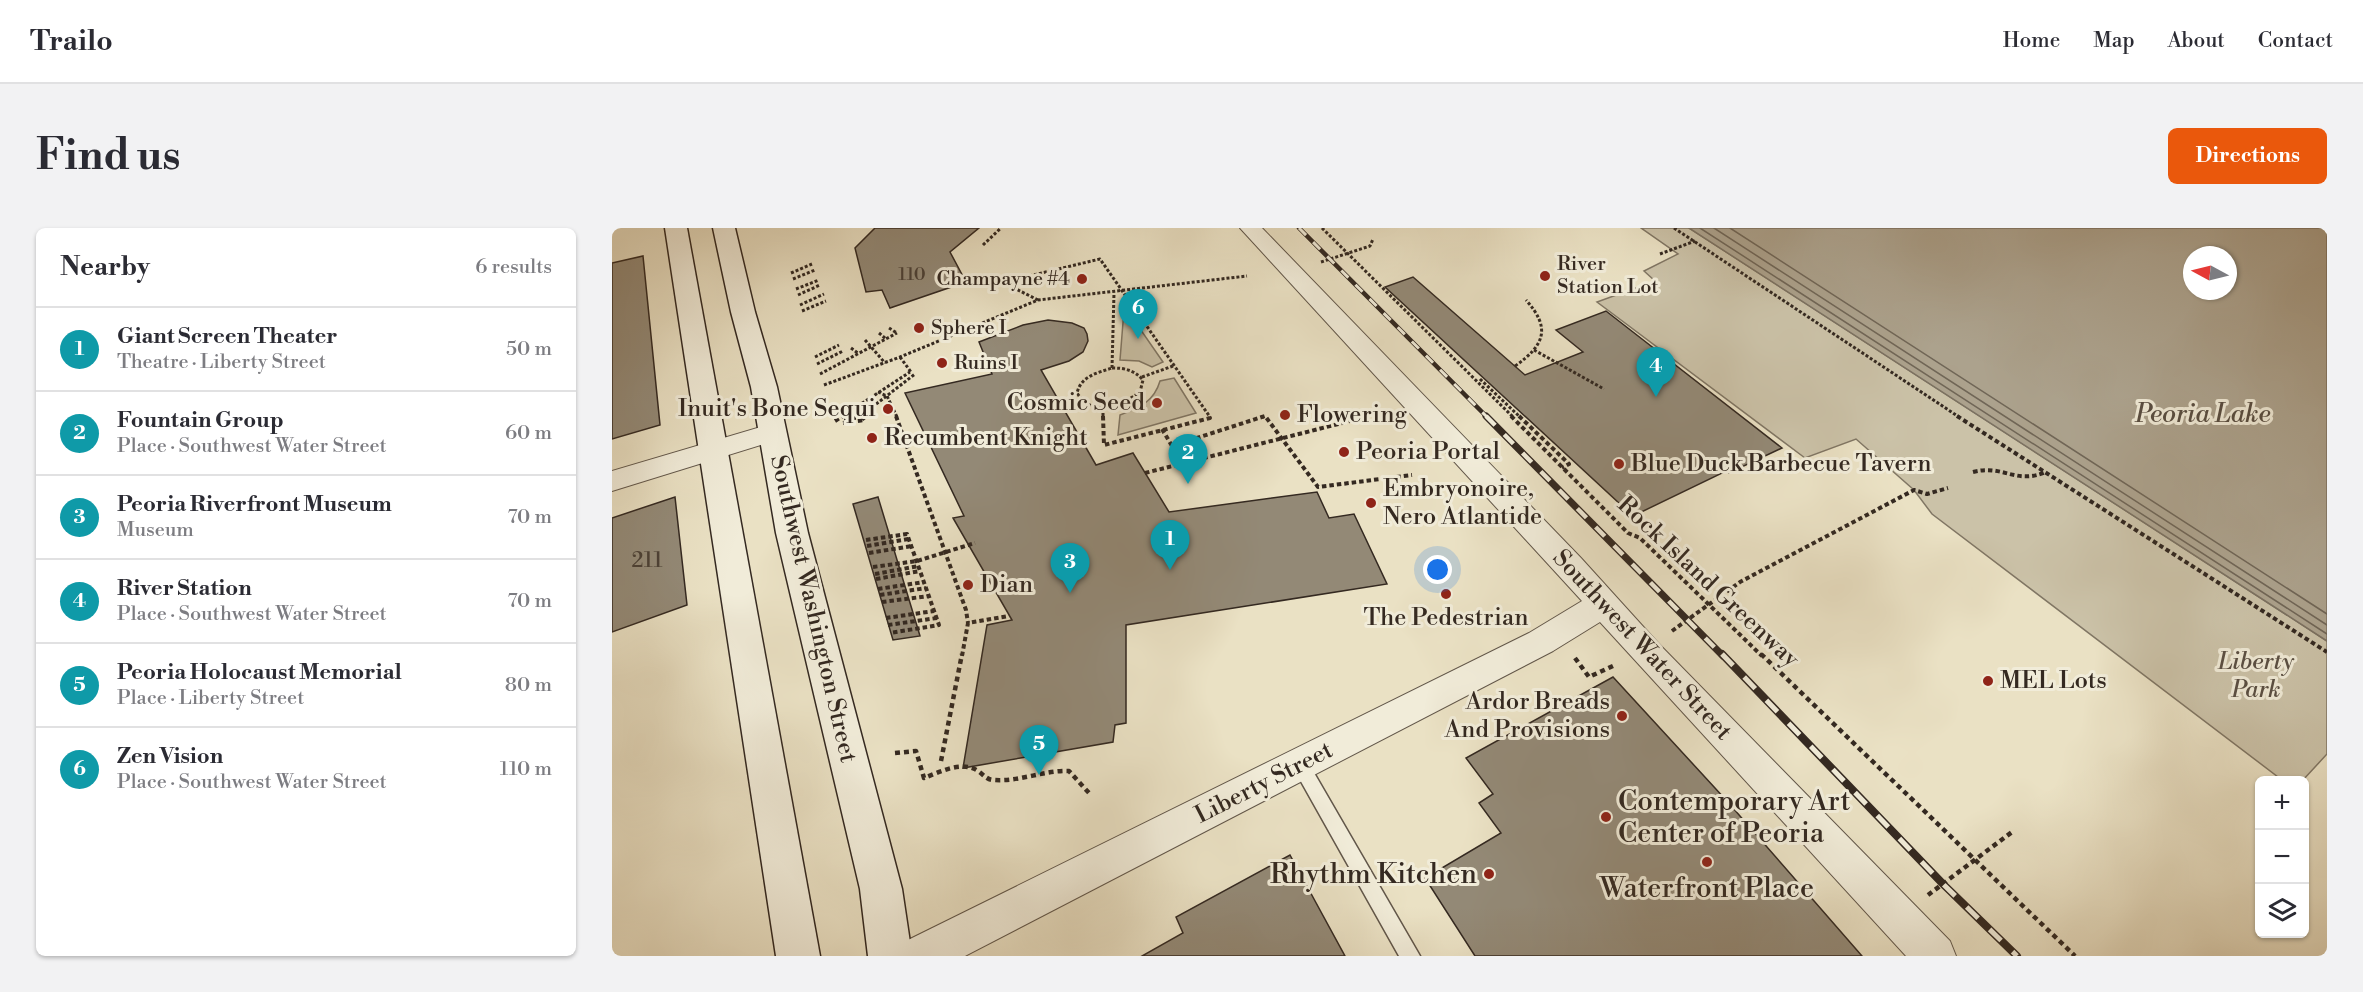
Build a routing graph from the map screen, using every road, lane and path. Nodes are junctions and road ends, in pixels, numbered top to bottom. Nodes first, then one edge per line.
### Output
1 (676, 228) edge
2 (724, 228) edge
3 (1001, 228) edge
4 (1250, 228) edge
5 (1322, 228) edge
6 (1674, 228) edge
7 (1373, 239) dead end
8 (1695, 241) junction
9 (983, 245) dead end
10 (1348, 253) junction
11 (1659, 254) dead end
12 (1312, 262) dead end
13 (812, 264) dead end
14 (815, 270) dead end
15 (791, 273) dead end
16 (1247, 276) dead end
17 (793, 279) dead end
18 (819, 280) dead end
19 (985, 281) dead end
20 (1004, 282) junction
21 (820, 285) dead end
22 (796, 289) dead end
23 (1122, 292) junction
24 (1114, 293) junction
25 (798, 294) dead end
26 (824, 294) dead end
27 (826, 300) dead end
28 (1038, 300) junction
29 (1526, 300) dead end
30 (800, 304) dead end
31 (802, 311) dead end
32 (889, 328) dead end
33 (879, 333) dead end
34 (886, 339) junction
35 (865, 340) dead end
36 (839, 345) dead end
37 (873, 346) junction
38 (851, 348) dead end
39 (1534, 350) junction
40 (859, 354) junction
41 (815, 357) dead end
42 (900, 357) junction
43 (841, 363) junction
44 (885, 363) junction
45 (817, 364) dead end
46 (1173, 366) junction
47 (1515, 366) dead end
48 (1112, 368) junction
49 (909, 372) junction
50 (820, 374) dead end
51 (1142, 377) junction
52 (901, 378) junction
53 (1480, 379) dead end
54 (907, 380) junction
55 (824, 385) dead end
56 (889, 386) junction
57 (896, 388) junction
58 (1604, 389) dead end
59 (878, 392) junction
60 (886, 396) junction
61 (864, 402) junction
62 (875, 405) junction
63 (1103, 408) junction
64 (853, 410) junction
65 (864, 415) junction
66 (1362, 418) dead end
67 (835, 421) dead end
68 (844, 421) dead end
69 (1162, 429) junction
70 (1536, 430) junction
71 (1526, 432) junction
72 (771, 433) junction
73 (1282, 438) junction
74 (713, 451) junction
75 (1562, 468) junction
76 (1973, 472) dead end
77 (2046, 472) junction
78 (1145, 473) dead end
79 (1413, 475) dead end
80 (612, 481) edge
81 (1948, 488) dead end
82 (909, 539) junction
83 (866, 540) dead end
84 (975, 543) dead end
85 (867, 546) dead end
86 (912, 546) junction
87 (945, 553) junction
88 (869, 554) dead end
89 (917, 561) junction
90 (873, 567) dead end
91 (920, 568) junction
92 (875, 576) dead end
93 (924, 582) junction
94 (927, 588) junction
95 (878, 589) dead end
96 (880, 595) dead end
97 (929, 596) junction
98 (882, 602) dead end
99 (1604, 604) junction
100 (1708, 604) junction
101 (934, 611) junction
102 (1009, 616) dead end
103 (886, 618) dead end
104 (937, 618) junction
105 (968, 623) junction
106 (888, 625) dead end
107 (890, 633) dead end
108 (1670, 635) dead end
109 (2327, 652) edge
110 (1573, 655) dead end
111 (1618, 664) dead end
112 (895, 753) dead end
113 (941, 761) dead end
114 (1300, 764) junction
115 (1089, 793) dead end
116 (2012, 832) dead end
117 (1976, 861) junction
118 (1924, 898) dead end
119 (798, 956) edge
120 (890, 956) edge
121 (921, 956) edge
122 (1410, 956) edge
123 (1935, 956) edge
124 (2074, 956) edge

1 - 74 street
2 - 72 street, Southwest Washington Street
3 - 9 path
4 - 99 street, Southwest Water Street
5 - 10 path, Rock Island Greenway
6 - 8 path
7 - 10 path
8 - 11 path
8 - 77 path
10 - 12 path
10 - 71 path, Rock Island Greenway
13 - 15 path
14 - 17 path
16 - 23 path
18 - 22 path
19 - 20 path
20 - 23 path
20 - 28 path
21 - 25 path
23 - 24 path
23 - 46 path
24 - 28 path
24 - 48 path
26 - 30 path
27 - 31 path
28 - 42 path
29 - 39 path
32 - 34 path
33 - 34 path
34 - 37 path
35 - 37 path
36 - 41 path
37 - 40 path
37 - 44 path
38 - 40 path
39 - 47 path
39 - 58 path
40 - 43 path
42 - 44 path
42 - 49 path
43 - 45 path
43 - 50 path
44 - 55 path
46 - 51 path
46 - 69 path
48 - 51 path
48 - 63 path
49 - 52 path
49 - 54 path
51 - 63 path
52 - 54 path
52 - 56 path
53 - 70 path
54 - 57 path
56 - 57 path
56 - 59 path
57 - 60 path
59 - 60 path
59 - 61 path
60 - 62 path
60 - 87 path
61 - 62 path
61 - 64 path
62 - 65 path
63 - 69 path
64 - 65 path
64 - 67 path
65 - 68 path
66 - 73 path
69 - 73 path
70 - 71 path
70 - 75 path
71 - 75 path, Rock Island Greenway
72 - 74 street
72 - 120 street, Southwest Washington Street
73 - 78 path
73 - 79 path
74 - 80 street
74 - 119 street
75 - 100 path, Rock Island Greenway
76 - 77 path
77 - 109 path
81 - 100 path
82 - 83 path
82 - 85 path
82 - 86 path
84 - 87 path
86 - 88 path
86 - 89 path
87 - 89 path
87 - 105 path
89 - 90 path
89 - 91 path
91 - 92 path
91 - 93 path
93 - 94 path
93 - 95 path
94 - 96 path
94 - 97 path
97 - 98 path
97 - 101 path
99 - 114 street, Liberty Street
99 - 123 street, Southwest Water Street
100 - 108 path
100 - 117 path, Rock Island Greenway
101 - 103 path
101 - 104 path
102 - 105 path
104 - 106 path
104 - 107 path
105 - 113 path
110 - 111 path
112 - 115 path
114 - 121 street, Liberty Street
114 - 122 lane
116 - 117 path
117 - 118 path
117 - 124 path, Rock Island Greenway

